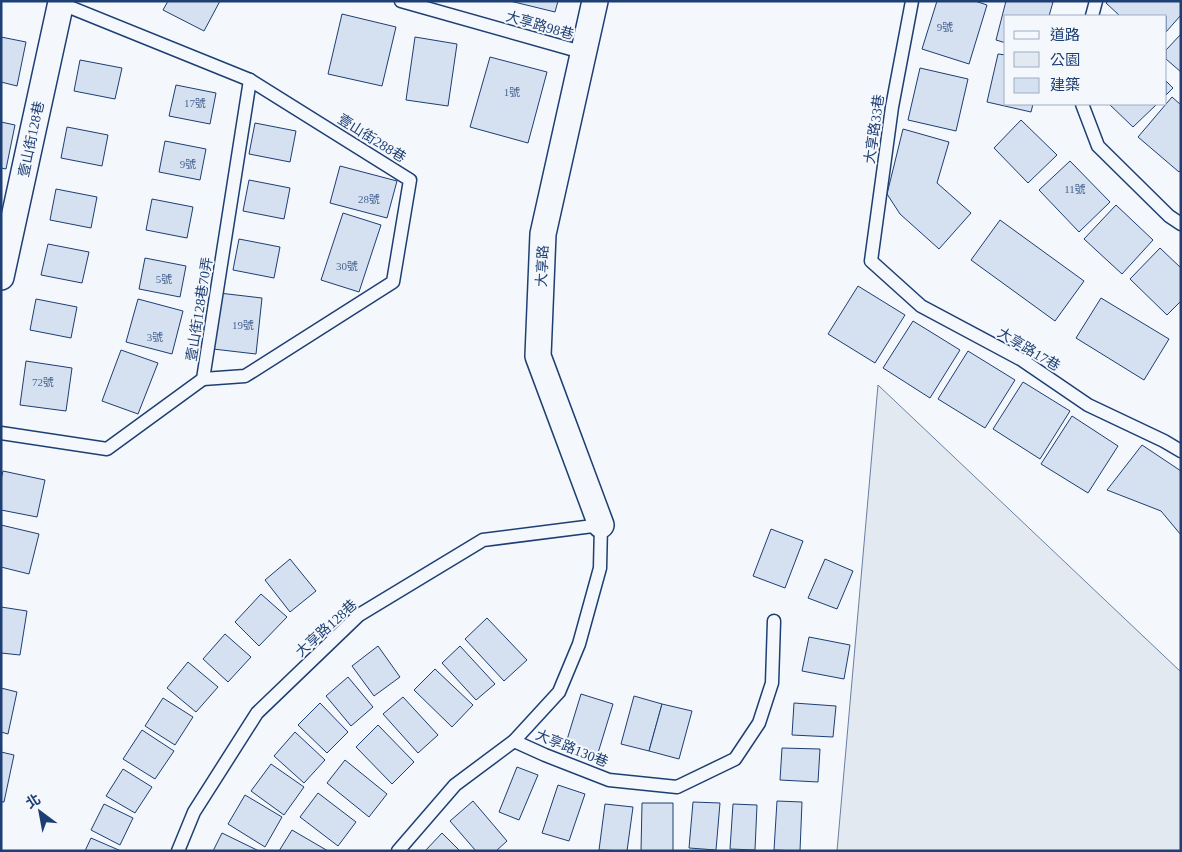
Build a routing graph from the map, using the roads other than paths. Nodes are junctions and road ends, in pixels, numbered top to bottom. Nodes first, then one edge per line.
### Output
1 (400, 1) edge
2 (595, 1) edge
3 (912, 1) edge
4 (1096, 1) edge
5 (58, 2) edge
6 (1092, 15) edge
7 (585, 53) junction
8 (250, 80) junction
9 (1082, 105) edge
10 (1181, 224) edge
11 (871, 261) joint
12 (1, 277) edge
13 (203, 379) junction
14 (1, 432) edge
15 (1181, 451) edge
16 (601, 525) junction
17 (774, 621) dead end
18 (514, 741) junction
19 (178, 851) edge
20 (398, 851) edge

1 - 7 lane, 大享路98巷
2 - 7 street, 大享路
3 - 11 lane, 大享路33巷
4 - 6 lane
5 - 8 lane, 壹山街288巷
5 - 12 street, 壹山街128巷
7 - 16 street, 大享路
8 - 13 lane, 壹山街128巷70弄
8 - 13 lane, 壹山街288巷
9 - 10 lane
11 - 15 lane, 大享路17巷
13 - 14 lane, 壹山街128巷70弄
16 - 18 lane, 大享路130巷
16 - 19 lane, 大享路128巷
17 - 18 lane, 大享路130巷
18 - 20 lane, 大享路130巷

